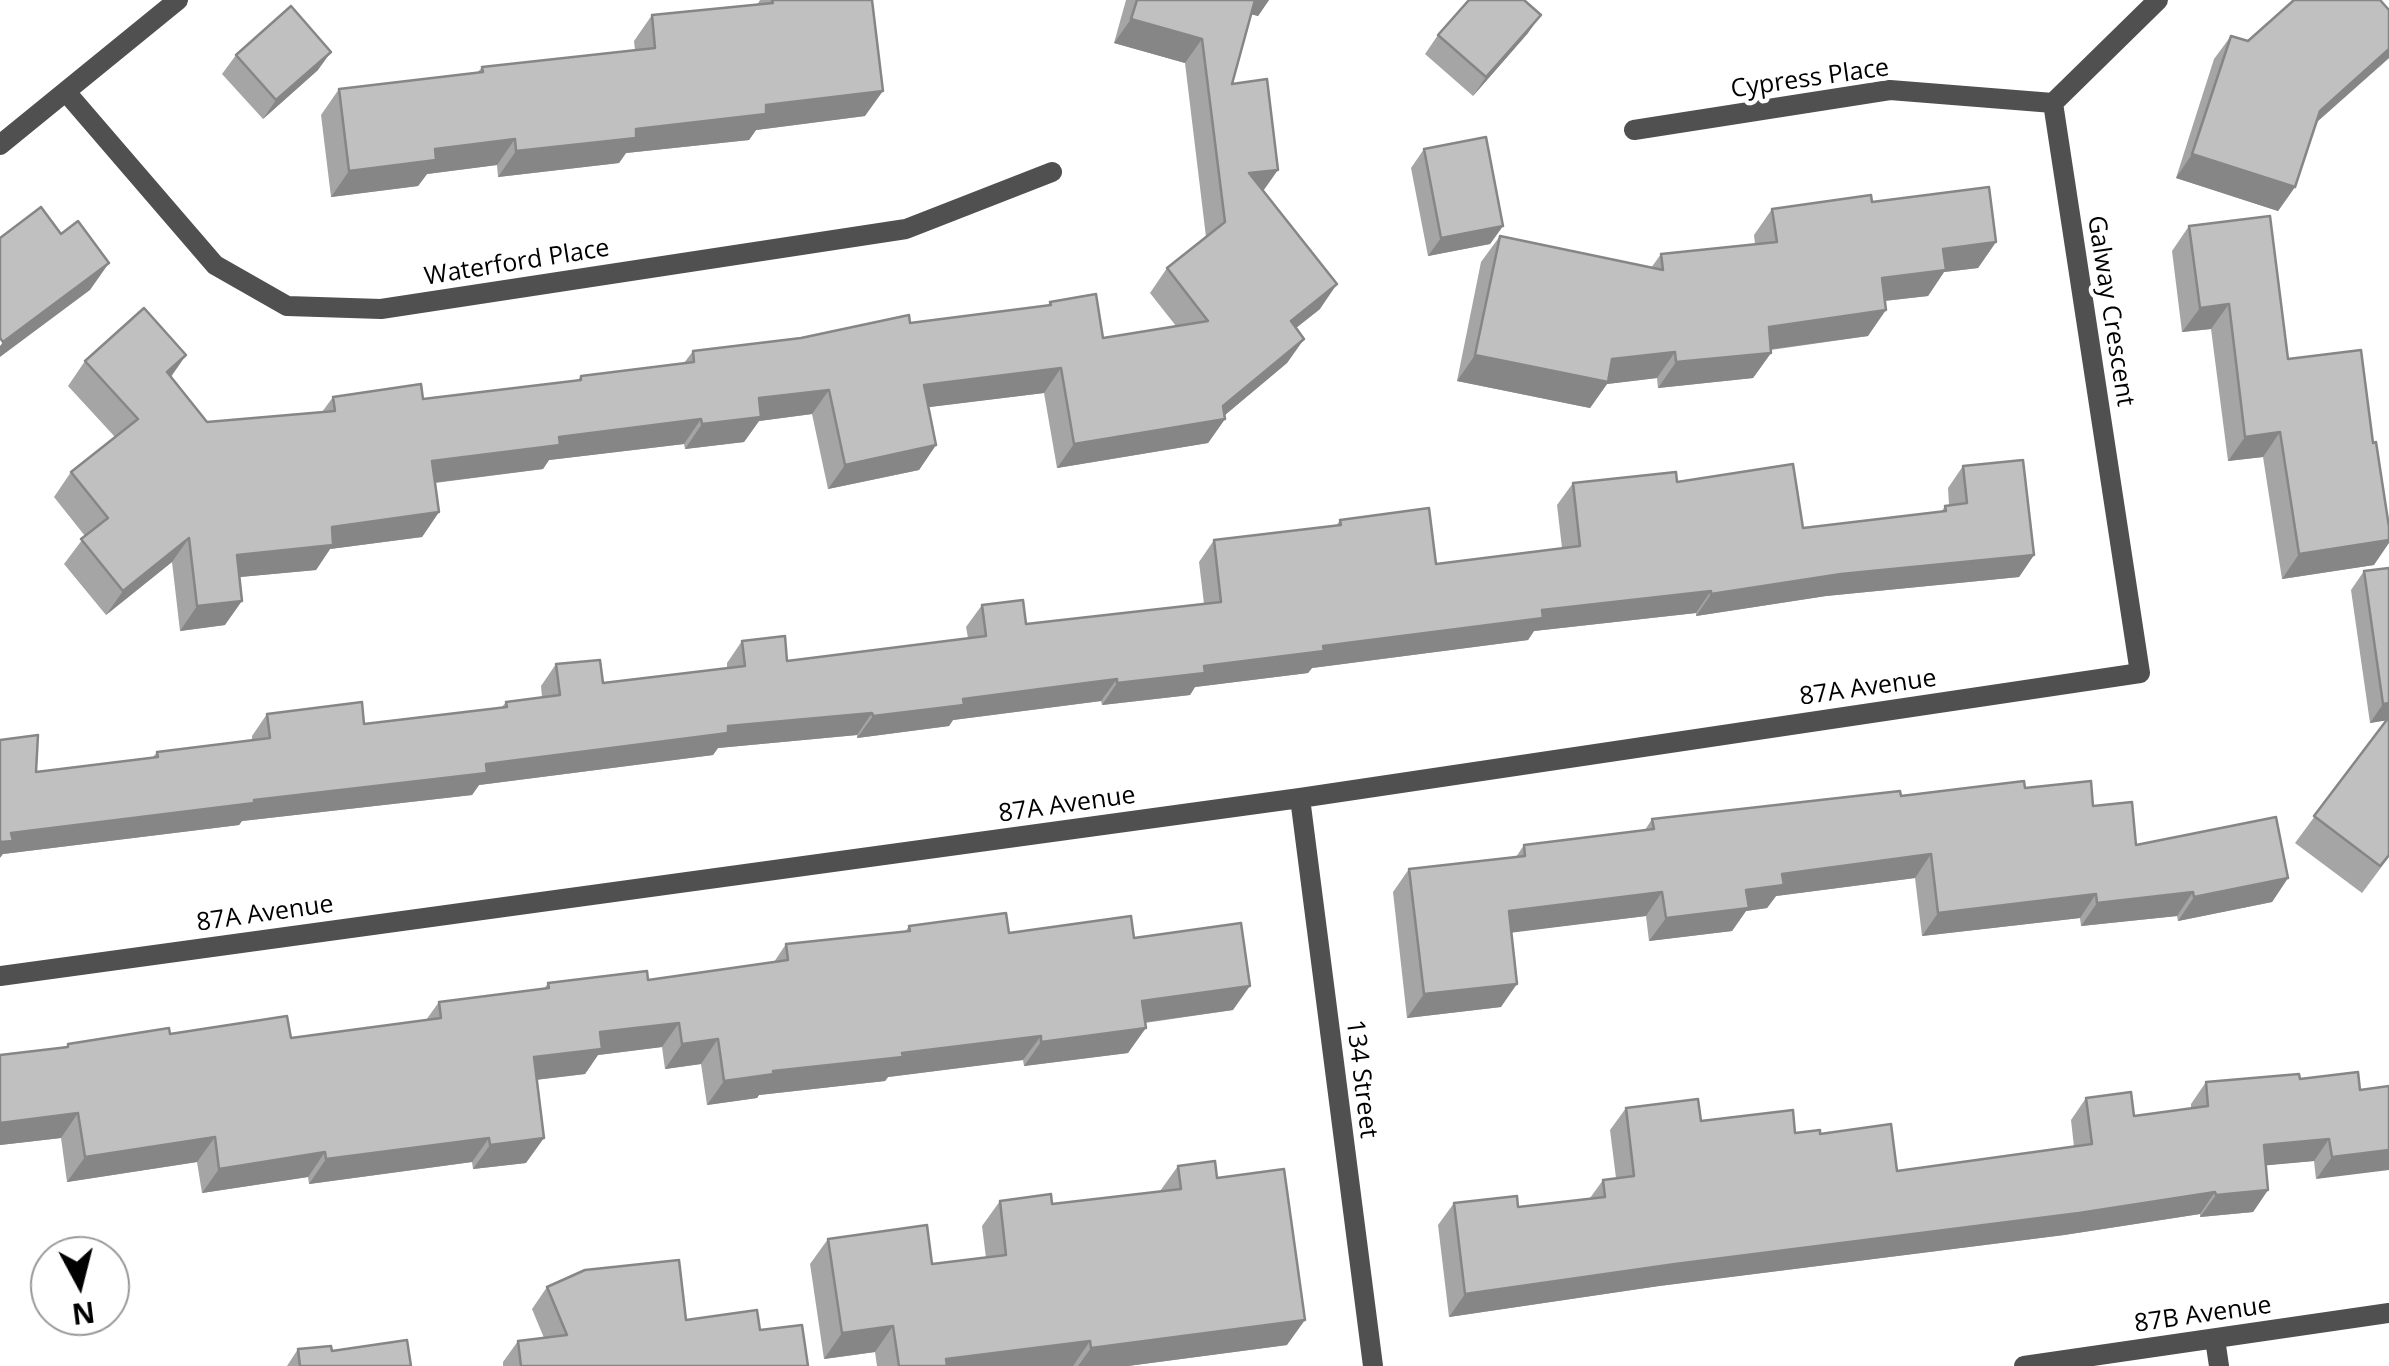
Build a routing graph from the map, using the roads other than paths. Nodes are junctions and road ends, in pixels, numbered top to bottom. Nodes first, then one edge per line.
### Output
1 (178, 0) edge
2 (2158, 0) edge
3 (66, 92) junction
4 (2052, 103) junction
5 (1634, 130) dead end
6 (0, 146) edge
7 (1052, 172) dead end
8 (2140, 674) joint
9 (1300, 798) junction
10 (0, 976) edge
11 (2389, 1313) edge
12 (2215, 1338) junction
13 (1373, 1366) edge
14 (2024, 1366) edge
15 (2219, 1366) edge

1 - 3 street
2 - 4 street
3 - 6 street
3 - 7 street, Waterford Place
4 - 5 street, Cypress Place
4 - 8 street, Galway Crescent
8 - 9 street, 87A Avenue
9 - 10 street, 87A Avenue
9 - 13 street, 134 Street
11 - 12 street, 87B Avenue
12 - 14 street, 87B Avenue
12 - 15 street

